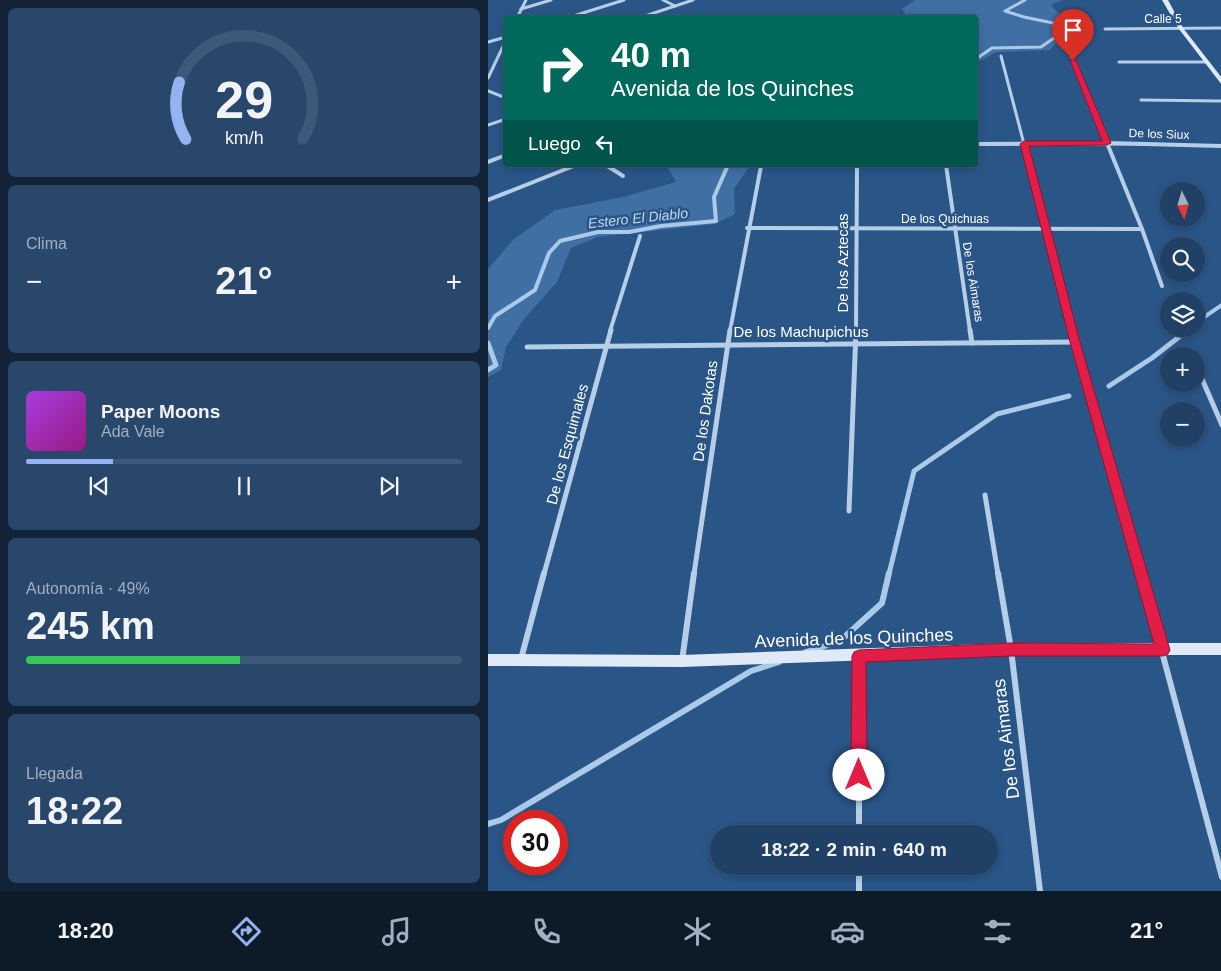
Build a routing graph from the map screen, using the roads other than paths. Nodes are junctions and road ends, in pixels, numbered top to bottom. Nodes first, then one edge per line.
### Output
1 (526, 0) edge
2 (551, 0) edge
3 (624, 0) edge
4 (663, 0) edge
5 (693, 0) edge
6 (1165, 0) edge
7 (675, 6) junction
8 (521, 9) junction
9 (518, 15) edge
10 (576, 15) edge
11 (648, 15) edge
12 (1181, 28) junction
13 (1222, 28) edge
14 (1105, 29) dead end
15 (503, 39) edge
16 (488, 42) edge
17 (1066, 43) dead end
18 (503, 46) edge
19 (1001, 56) dead end
20 (498, 58) junction
21 (503, 58) edge
22 (1119, 62) dead end
23 (1205, 62) junction
24 (488, 78) edge
25 (1222, 83) edge
26 (488, 90) edge
27 (503, 97) edge
28 (1141, 100) dead end
29 (1222, 101) edge
30 (503, 120) edge
31 (488, 125) edge
32 (1107, 143) junction
33 (978, 144) edge
34 (1024, 144) junction
35 (1222, 146) edge
36 (503, 156) edge
37 (488, 162) edge
38 (571, 167) edge
39 (609, 167) edge
40 (761, 167) edge
41 (857, 167) edge
42 (946, 167) edge
43 (623, 176) dead end
44 (488, 200) edge
45 (747, 228) junction
46 (856, 228) junction
47 (954, 229) junction
48 (1142, 229) junction
49 (1045, 230) junction
50 (640, 236) dead end
51 (1162, 286) dead end
52 (1075, 342) junction
53 (856, 343) junction
54 (972, 343) junction
55 (727, 344) junction
56 (606, 346) junction
57 (527, 347) dead end
58 (1205, 386) edge
59 (1222, 425) edge
60 (985, 495) dead end
61 (849, 511) dead end
62 (1011, 649) junction
63 (1222, 649) edge
64 (1163, 650) junction
65 (859, 656) junction
66 (488, 660) edge
67 (521, 660) junction
68 (682, 661) junction
69 (859, 825) edge
70 (859, 875) edge
71 (1222, 877) edge
72 (859, 891) edge
73 (1040, 891) edge

1 - 8 street
2 - 8 street
3 - 10 street
4 - 7 street
5 - 7 street
6 - 12 street
7 - 11 street
8 - 9 street
12 - 13 street, Calle 5
12 - 14 street, Calle 5
12 - 23 street
15 - 16 street
17 - 32 street
18 - 20 street
19 - 34 street
20 - 21 street
20 - 24 street
22 - 23 street
23 - 25 street
26 - 27 street
28 - 29 street
30 - 31 street
32 - 34 street, De los Siux
32 - 35 street, De los Siux
32 - 48 street
33 - 34 street, De los Siux
34 - 49 street
36 - 37 street
38 - 44 street
39 - 43 street
40 - 45 street, De los Dakotas
41 - 46 street, De los Aztecas
42 - 47 street, De los Aimaras
45 - 46 street, De los Quichuas
45 - 55 street, De los Dakotas
46 - 47 street, De los Quichuas
46 - 53 street, De los Aztecas
47 - 49 street, De los Quichuas
47 - 54 street, De los Aimaras
48 - 49 street, De los Quichuas
48 - 51 street
49 - 52 street
50 - 56 street, De los Esquimales
52 - 54 street, De los Machupichus
52 - 64 street
53 - 54 street, De los Machupichus
53 - 55 street, De los Machupichus
53 - 61 street, De los Aztecas
55 - 56 street, De los Machupichus
55 - 68 street, De los Dakotas
56 - 57 street, De los Machupichus
56 - 67 street, De los Esquimales
58 - 59 street
60 - 62 street, De los Aimaras
62 - 64 street, Avenida de los Quinches
62 - 65 street, Avenida de los Quinches
62 - 73 street, De los Aimaras
63 - 64 street, Avenida de los Quinches
64 - 71 street
65 - 68 street, Avenida de los Quinches
65 - 69 street
66 - 67 street, Avenida de los Quinches
67 - 68 street, Avenida de los Quinches
70 - 72 street

